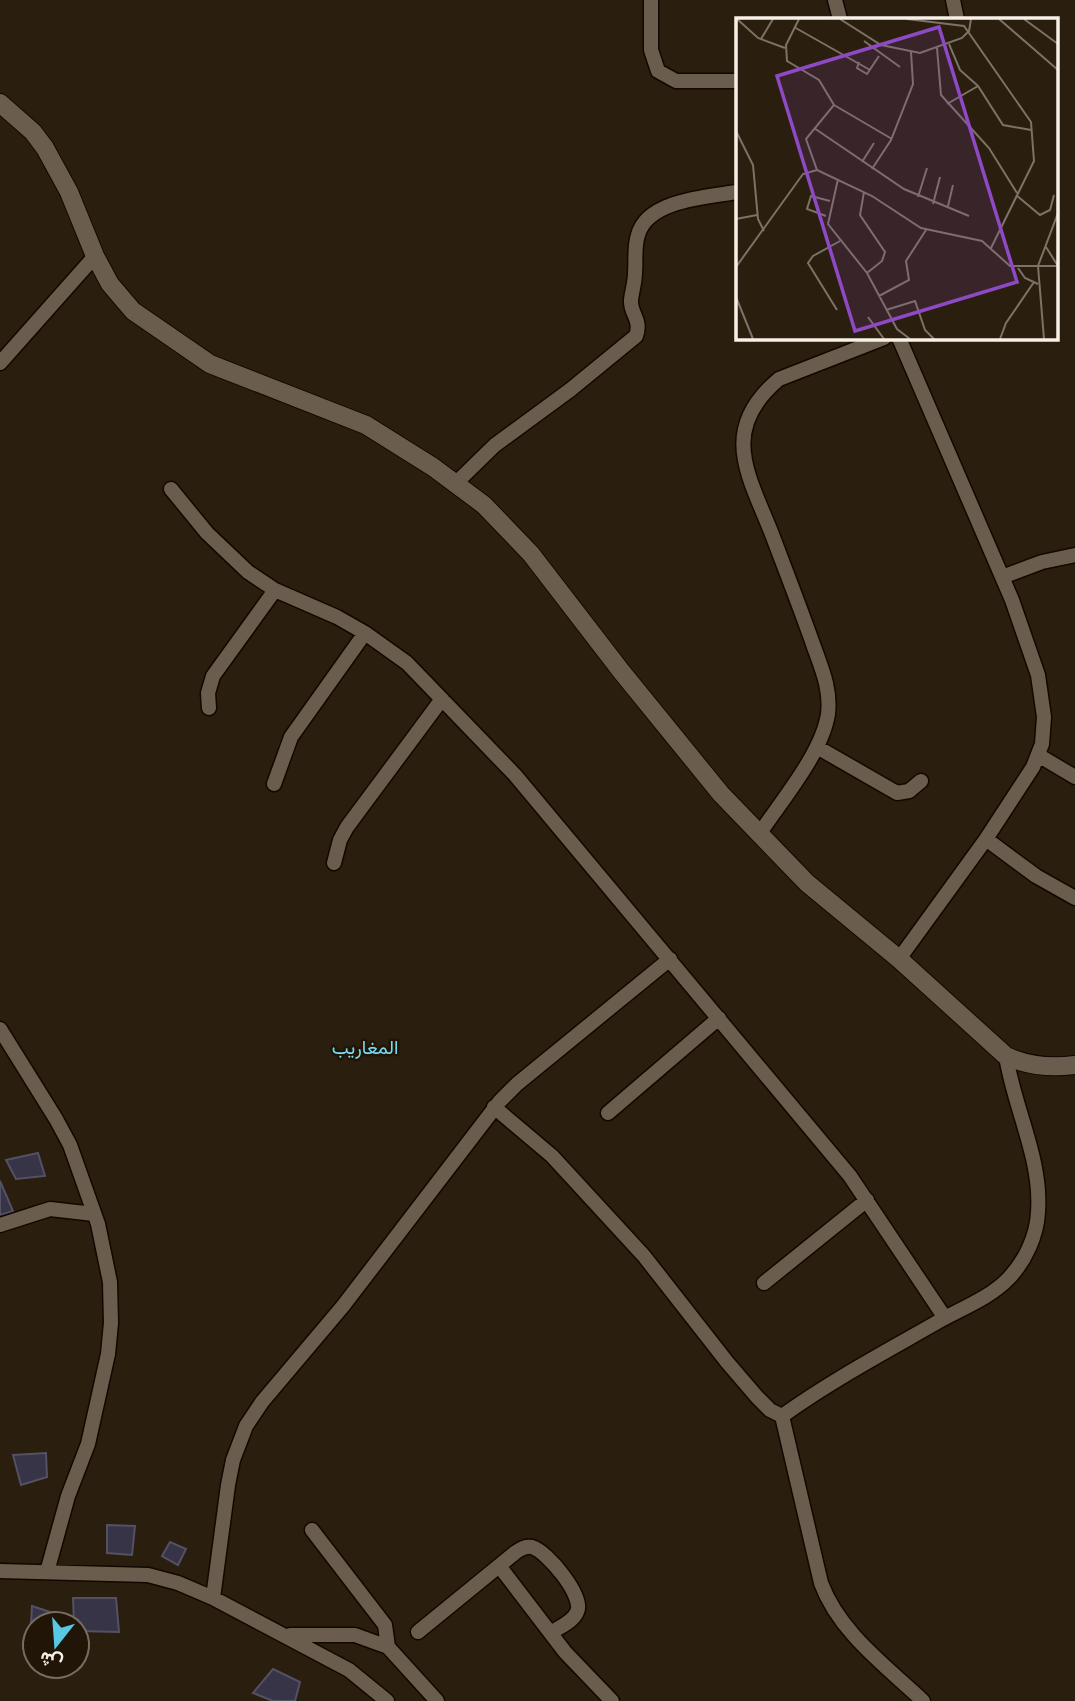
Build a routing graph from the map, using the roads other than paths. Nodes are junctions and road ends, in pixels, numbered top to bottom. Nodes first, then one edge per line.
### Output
1 (652, 0) edge
2 (835, 0) edge
3 (953, 0) edge
4 (840, 18) edge
5 (957, 18) edge
6 (736, 80) edge
7 (0, 103) edge
8 (736, 192) edge
9 (95, 256) junction
10 (879, 340) edge
11 (901, 340) edge
12 (0, 363) edge
13 (456, 483) junction
14 (171, 489) dead end
15 (1075, 555) edge
16 (1002, 577) junction
17 (275, 590) junction
18 (365, 634) junction
19 (442, 699) junction
20 (209, 708) dead end
21 (817, 747) junction
22 (1038, 755) junction
23 (1075, 777) edge
24 (921, 781) dead end
25 (274, 784) dead end
26 (760, 834) junction
27 (986, 839) junction
28 (334, 863) dead end
29 (1075, 898) edge
30 (670, 959) junction
31 (899, 960) junction
32 (719, 1018) junction
33 (0, 1029) edge
34 (1006, 1056) junction
35 (1075, 1065) edge
36 (494, 1107) junction
37 (608, 1113) dead end
38 (867, 1200) junction
39 (94, 1214) junction
40 (0, 1225) edge
41 (764, 1283) dead end
42 (945, 1318) junction
43 (782, 1416) junction
44 (312, 1530) dead end
45 (500, 1567) junction
46 (0, 1571) edge
47 (47, 1572) junction
48 (213, 1598) junction
49 (418, 1632) dead end
50 (551, 1633) junction
51 (285, 1635) junction
52 (388, 1647) junction
53 (387, 1701) edge
54 (437, 1701) edge
55 (612, 1701) edge
56 (923, 1701) edge

1 - 6 street
2 - 4 street
3 - 5 street
7 - 9 street
8 - 13 street
9 - 12 street
9 - 13 street
10 - 21 street
11 - 16 street
13 - 26 street
14 - 17 street
15 - 16 street
16 - 22 street
17 - 18 street
17 - 20 street
18 - 19 street
18 - 25 street
19 - 28 street
19 - 30 street
21 - 24 street
21 - 26 street
22 - 23 street
22 - 27 street
26 - 31 street
27 - 29 street
27 - 31 street
30 - 32 street
30 - 36 street
31 - 34 street
32 - 37 street
32 - 38 street
33 - 39 street
34 - 35 street
34 - 42 street
36 - 43 street
36 - 48 street
38 - 41 street
38 - 42 street
39 - 40 street
39 - 47 street
42 - 43 street
43 - 56 street
44 - 52 street
45 - 49 street
45 - 50 street
45 - 50 street
46 - 47 street
47 - 48 street
48 - 51 street
50 - 55 street
51 - 52 street
51 - 53 street
52 - 54 street

